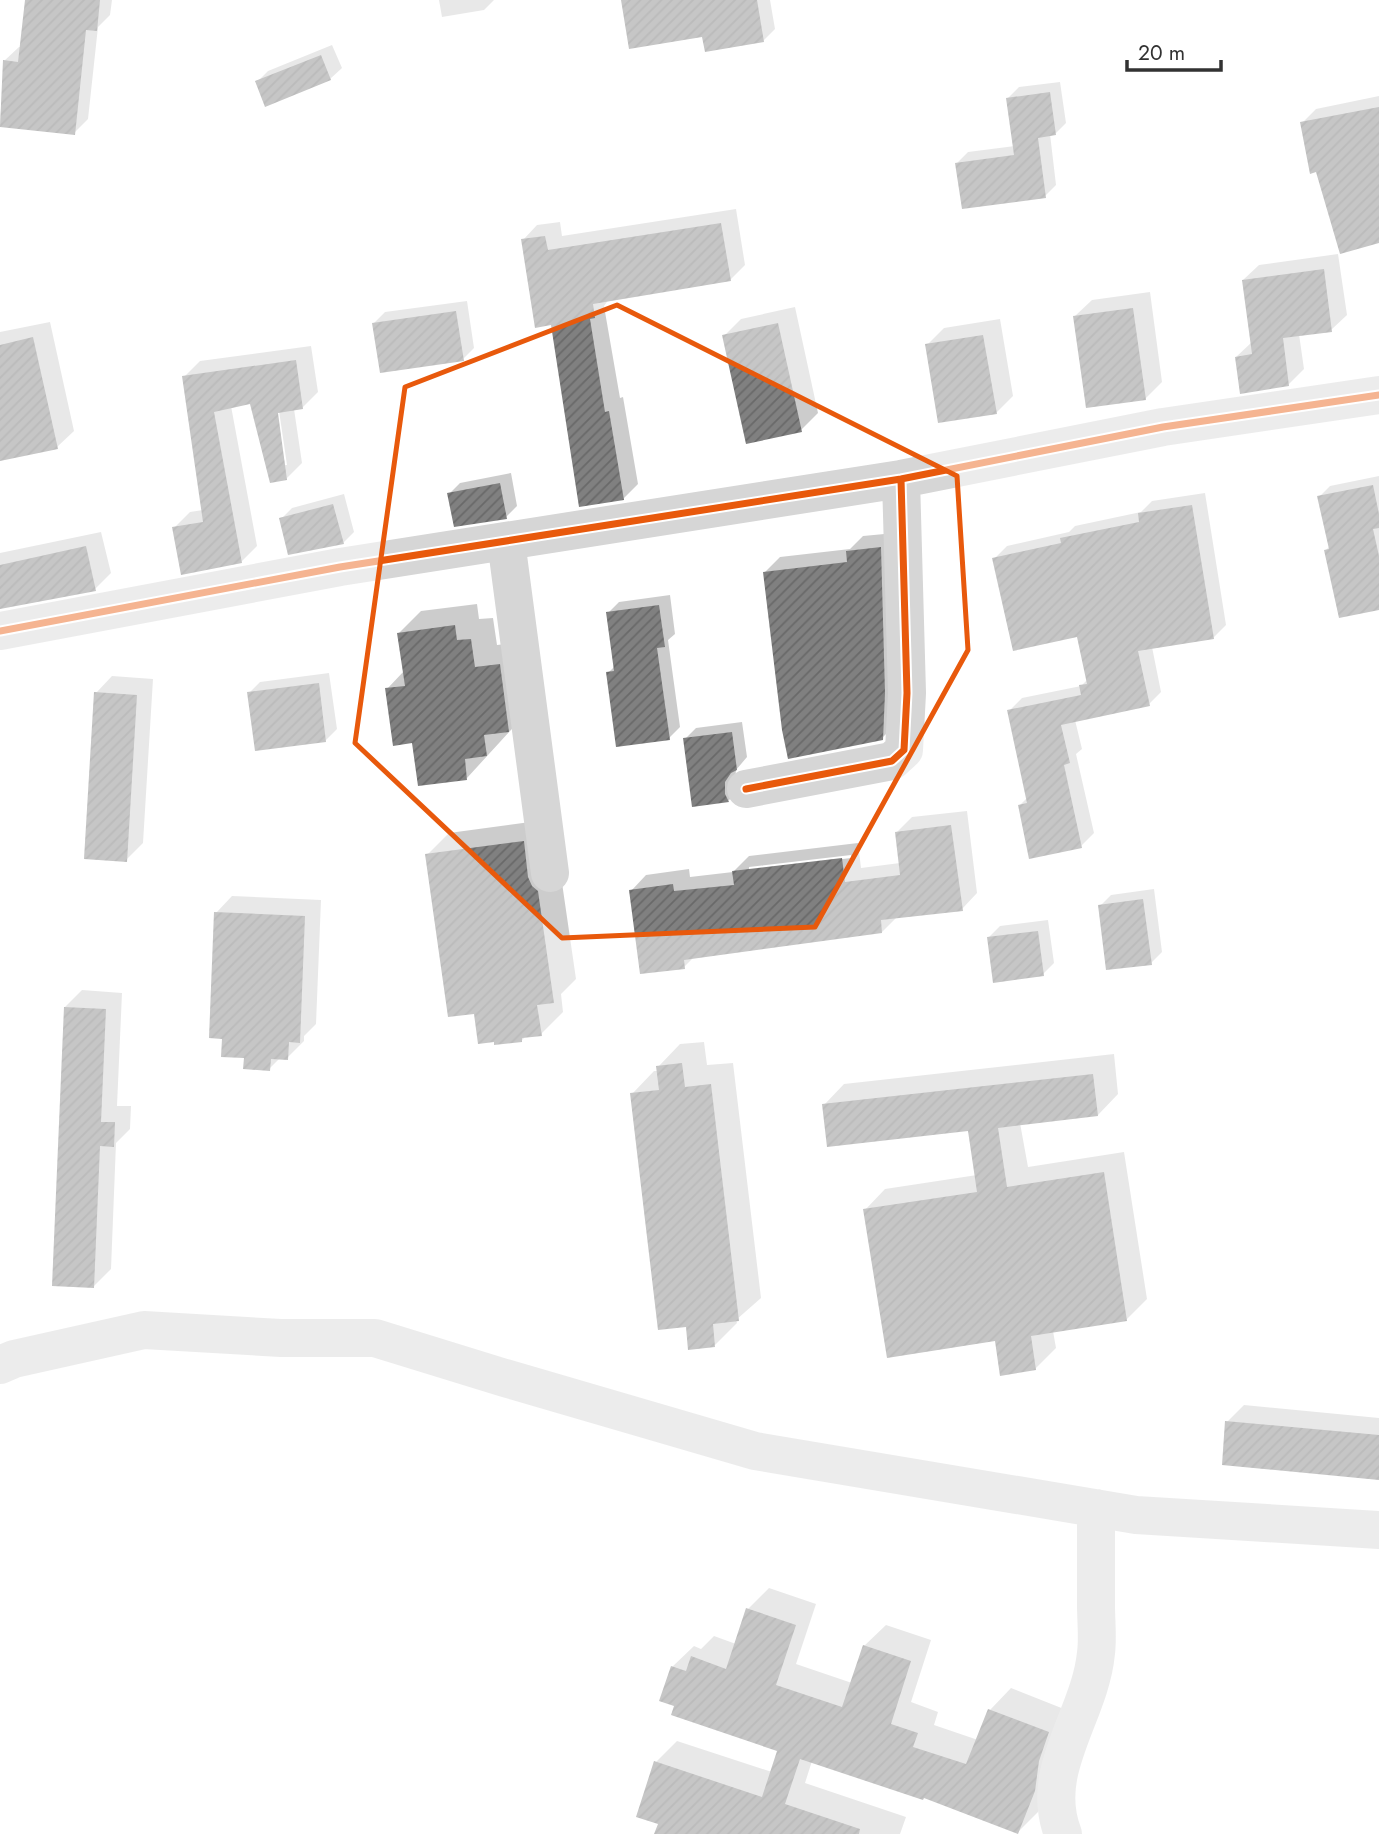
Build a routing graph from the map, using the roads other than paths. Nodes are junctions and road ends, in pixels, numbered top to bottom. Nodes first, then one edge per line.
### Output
1 (1379, 395) edge
2 (901, 479) junction
3 (506, 541) junction
4 (0, 631) edge
5 (746, 789) dead end
6 (550, 873) dead end
7 (0, 1365) edge
8 (1096, 1508) junction
9 (1379, 1530) edge
10 (1063, 1834) edge

1 - 2 street
2 - 3 street
2 - 5 street
3 - 4 street
3 - 6 street
7 - 8 street
8 - 9 street
8 - 10 street

